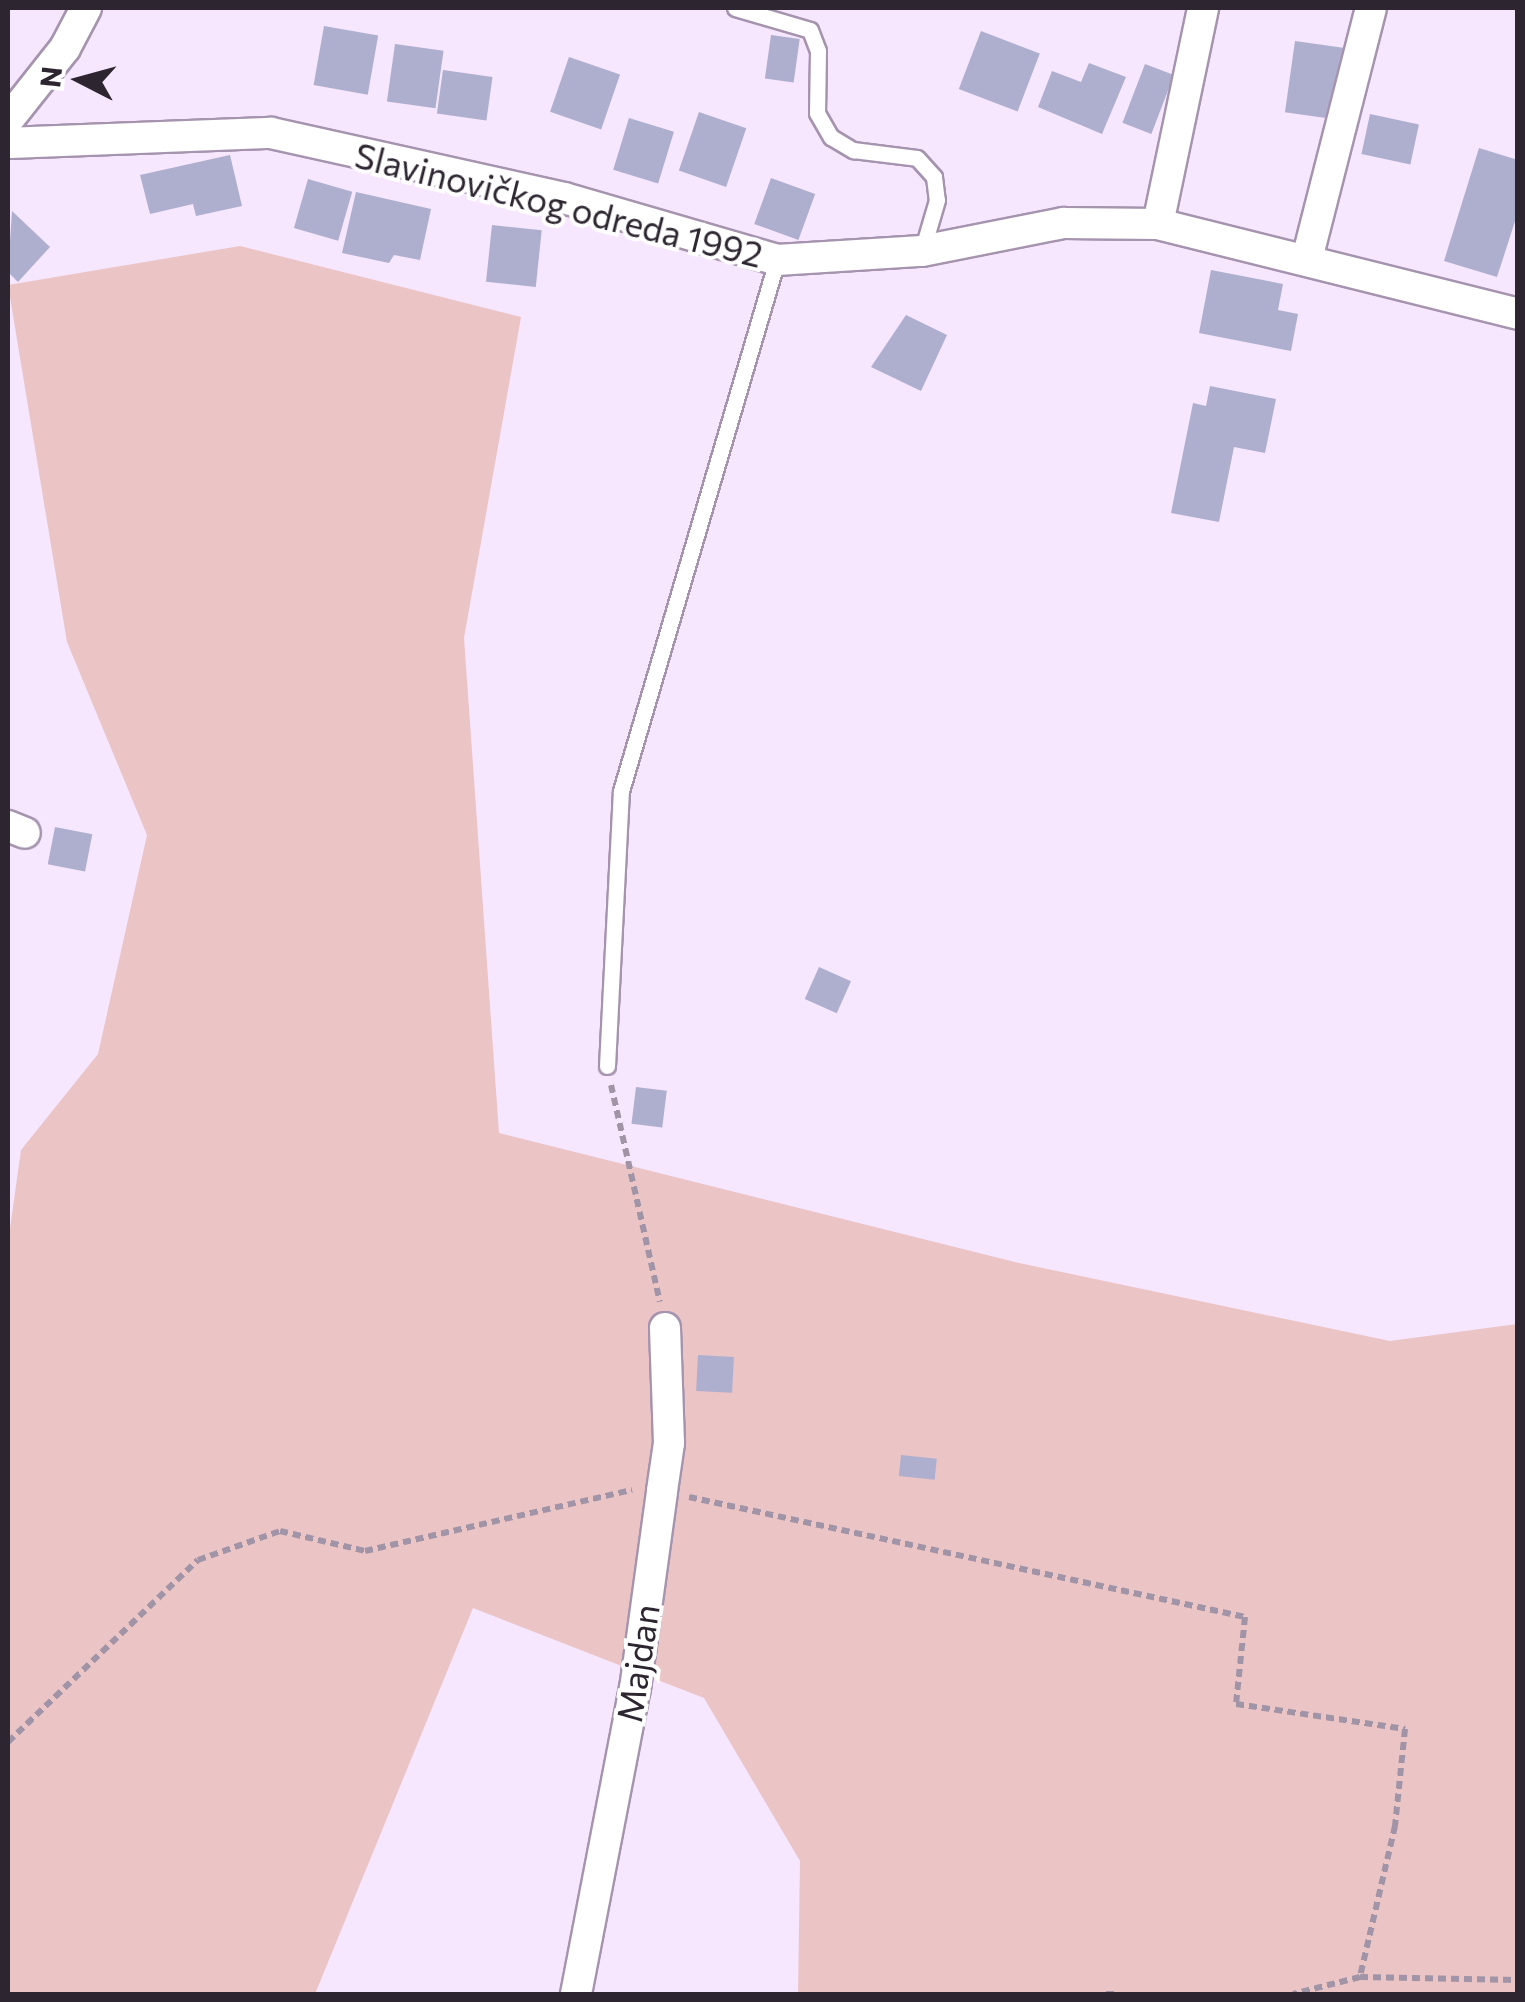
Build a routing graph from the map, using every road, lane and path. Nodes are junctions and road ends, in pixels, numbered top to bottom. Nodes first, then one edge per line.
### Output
1 (86, 8) edge
2 (735, 8) edge
3 (1203, 8) edge
4 (1371, 8) edge
5 (8, 120) edge
6 (8, 143) edge
7 (1158, 224) junction
8 (922, 252) junction
9 (778, 260) junction
10 (1308, 260) junction
11 (1518, 314) edge
12 (607, 1066) joint
13 (664, 1328) joint
14 (662, 1491) junction
15 (8, 1742) edge
16 (1360, 1978) junction
17 (1518, 1980) edge
18 (576, 1994) edge
19 (1106, 1994) edge
20 (1120, 1994) edge
21 (1293, 1994) edge

1 - 5 street
2 - 8 lane
3 - 7 street
4 - 10 street
6 - 9 street, Slavinovičkog odreda 1992
7 - 8 street, Slavinovičkog odreda 1992
7 - 10 street, Slavinovičkog odreda 1992
8 - 9 street, Slavinovičkog odreda 1992
9 - 12 lane
10 - 11 street, Slavinovičkog odreda 1992
12 - 13 path
13 - 14 street, Majdan
14 - 15 path
14 - 16 path
14 - 18 street, Majdan
16 - 17 path
16 - 21 path
19 - 20 path

